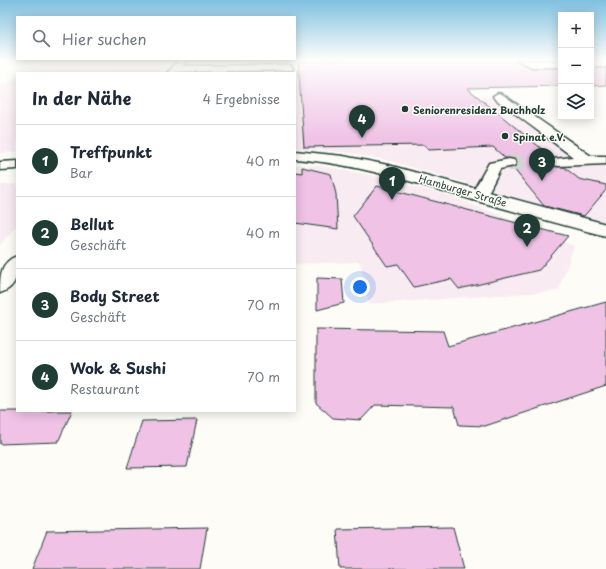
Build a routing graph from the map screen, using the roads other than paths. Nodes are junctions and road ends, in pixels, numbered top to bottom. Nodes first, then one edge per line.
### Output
1 (498, 96) dead end
2 (296, 155) edge
3 (606, 160) edge
4 (588, 161) junction
5 (558, 162) tunnel mouth
6 (510, 163) tunnel mouth
7 (16, 165) edge
8 (0, 166) edge
9 (479, 196) junction
10 (606, 230) edge
11 (16, 264) edge
12 (0, 285) edge

1 - 4 street
2 - 9 street, Hamburger Straße
3 - 4 street
4 - 5 street
6 - 9 street
7 - 8 street
9 - 10 street, Hamburger Straße
11 - 12 street

